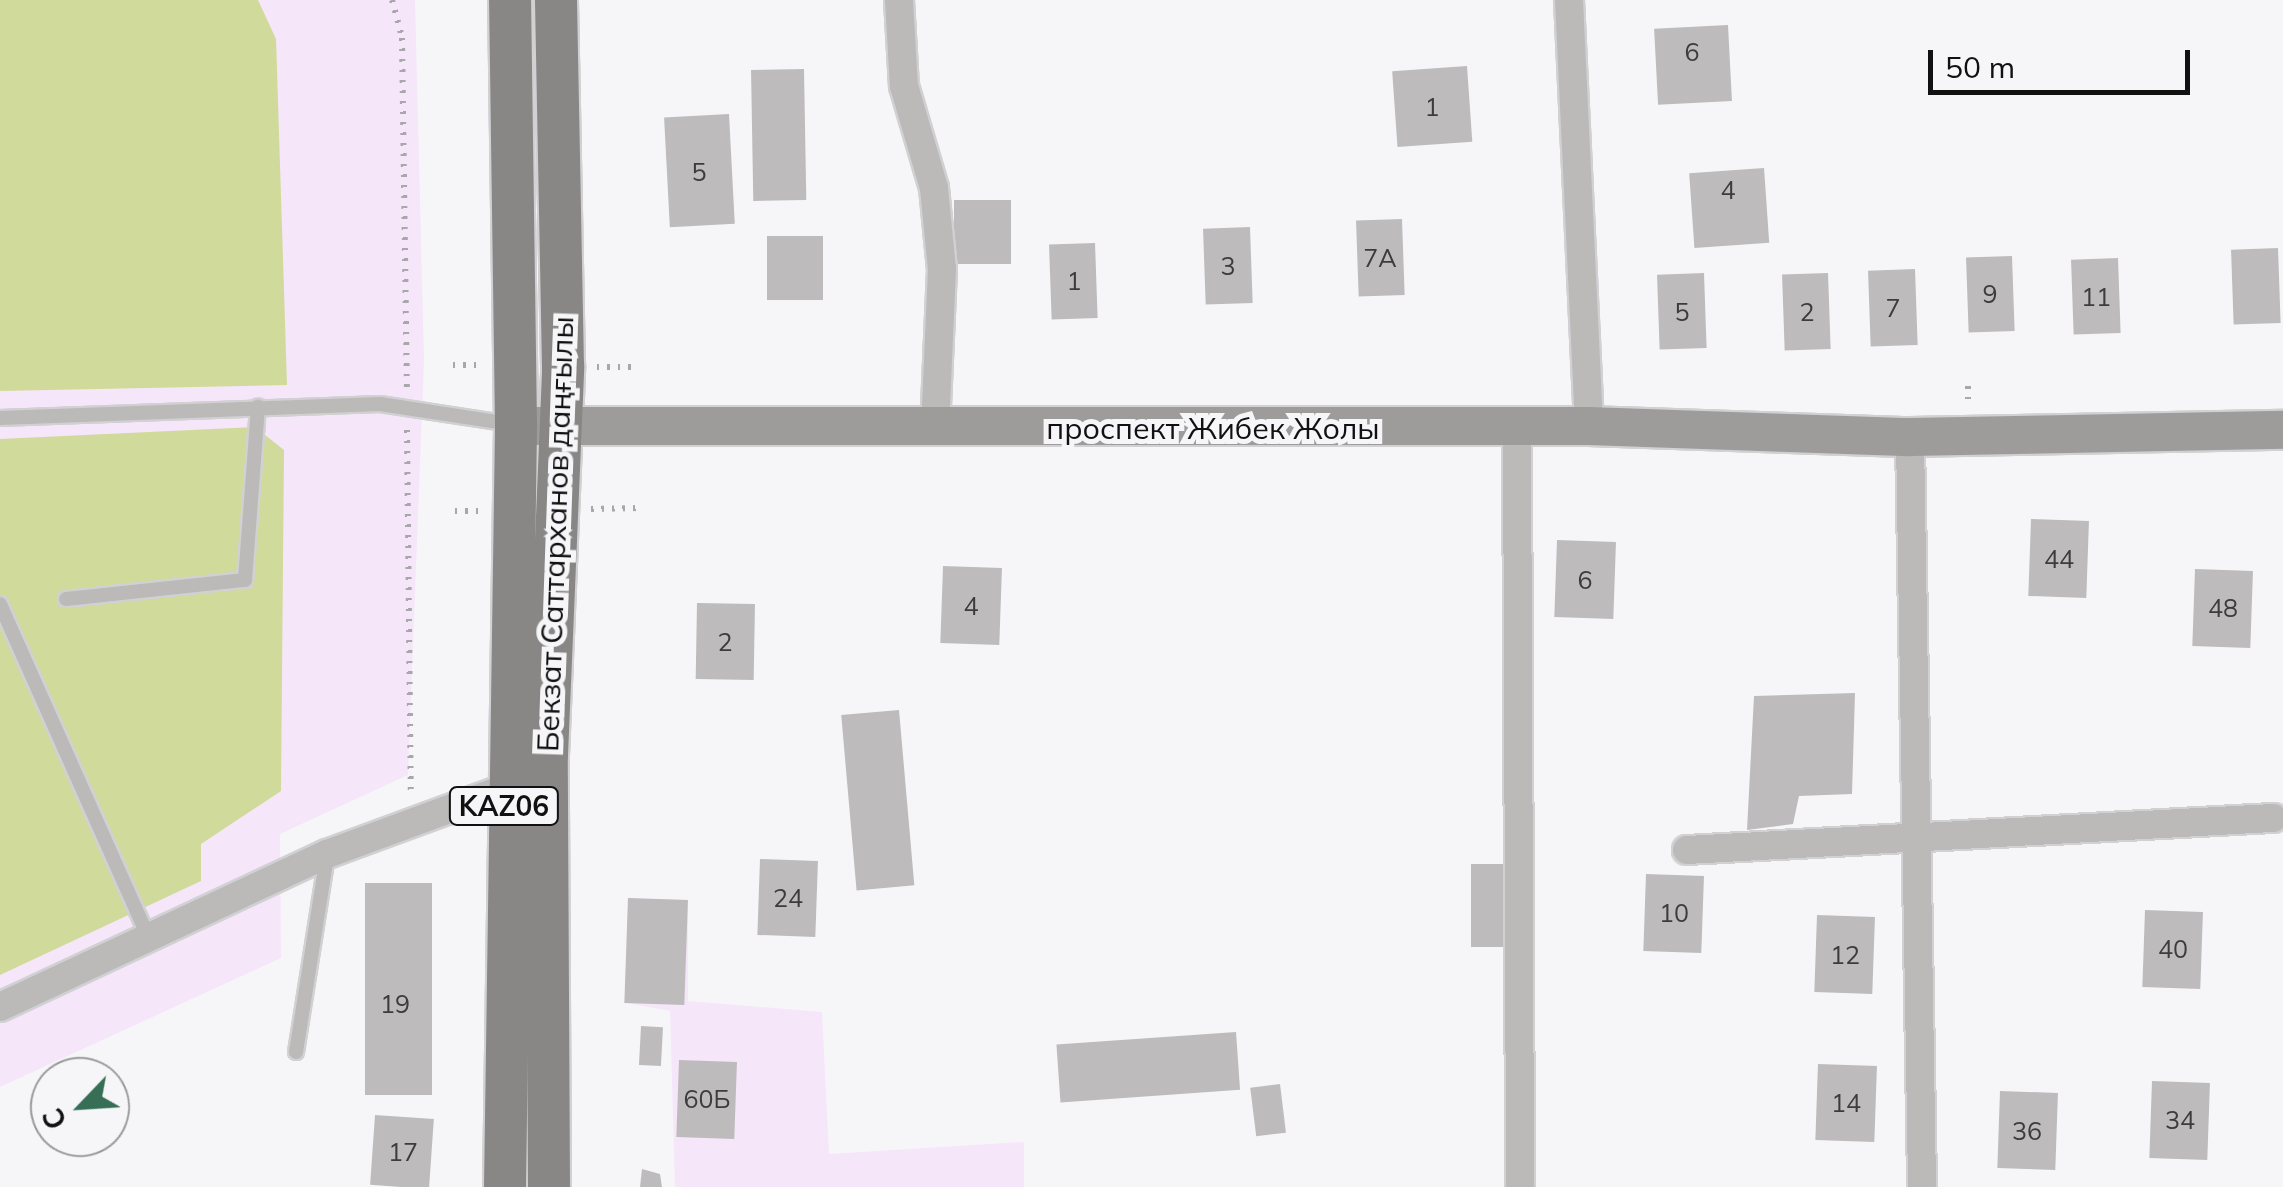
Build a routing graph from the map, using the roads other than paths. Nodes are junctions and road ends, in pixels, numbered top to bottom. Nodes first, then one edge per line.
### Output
1 (510, 0) edge
2 (556, 0) edge
3 (900, 0) edge
4 (1569, 0) edge
5 (258, 406) junction
6 (0, 418) edge
7 (516, 426) junction
8 (1517, 426) junction
9 (1589, 426) junction
10 (562, 428) junction
11 (935, 430) junction
12 (2283, 430) edge
13 (1910, 437) junction
14 (66, 600) dead end
15 (0, 604) edge
16 (504, 789) junction
17 (2273, 818) dead end
18 (1914, 839) junction
19 (1687, 850) dead end
20 (327, 854) junction
21 (149, 938) junction
22 (0, 1007) edge
23 (296, 1052) dead end
24 (505, 1187) edge
25 (550, 1187) edge
26 (1520, 1187) edge
27 (1922, 1187) edge

1 - 7 main road, Бекзат Саттарханов даңғылы / KАZ06
2 - 10 main road, Бекзат Саттарханов даңғылы / KАZ06
3 - 11 street
4 - 9 street
5 - 6 lane
5 - 7 lane
5 - 14 lane
7 - 10 main road, проспект Жибек Жолы
7 - 16 main road, Бекзат Саттарханов даңғылы / KАZ06
8 - 9 main road, проспект Жибек Жолы
8 - 11 main road, проспект Жибек Жолы
8 - 26 street
9 - 13 main road, проспект Жибек Жолы
10 - 11 main road, проспект Жибек Жолы
10 - 25 main road, Бекзат Саттарханов даңғылы / KАZ06
12 - 13 main road, проспект Жибек Жолы
13 - 18 street
15 - 21 lane
16 - 20 street
16 - 24 main road, Бекзат Саттарханов даңғылы / KАZ06
17 - 18 street
18 - 19 street
18 - 27 street
20 - 21 street
20 - 23 lane
21 - 22 street

